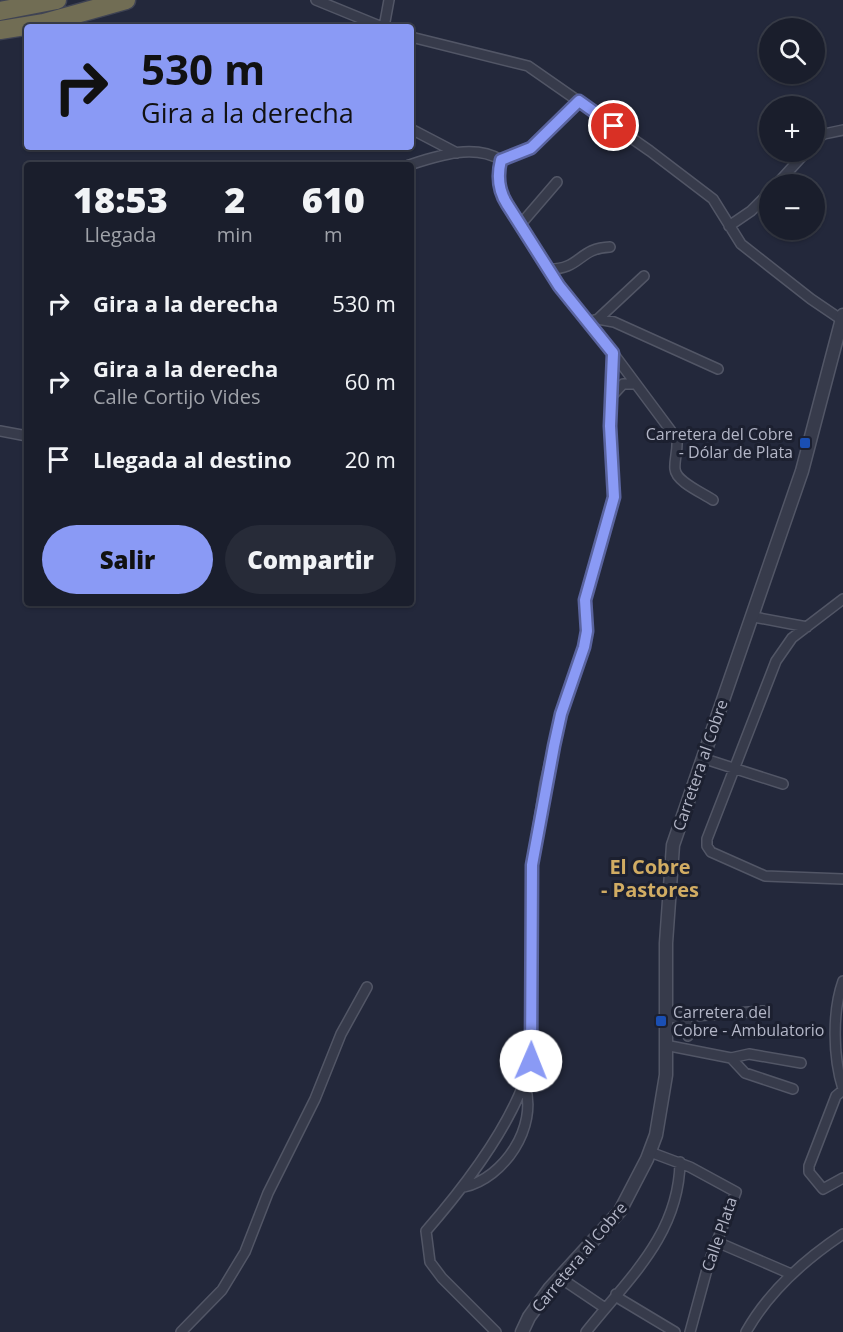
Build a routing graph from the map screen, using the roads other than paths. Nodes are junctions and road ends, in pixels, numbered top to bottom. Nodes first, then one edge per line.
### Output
1 (57, 0) edge
2 (126, 0) edge
3 (316, 0) edge
4 (389, 0) edge
5 (0, 11) edge
6 (32, 24) edge
7 (376, 24) edge
8 (384, 24) edge
9 (24, 26) edge
10 (0, 30) edge
11 (414, 38) edge
12 (579, 101) junction
13 (843, 130) edge
14 (414, 131) edge
15 (825, 134) edge
16 (457, 153) junction
17 (501, 160) junction
18 (797, 162) edge
19 (414, 164) edge
20 (786, 174) edge
21 (557, 182) dead end
22 (759, 203) edge
23 (520, 225) junction
24 (729, 226) junction
25 (610, 247) dead end
26 (548, 269) junction
27 (644, 276) dead end
28 (842, 317) edge
29 (593, 321) junction
30 (840, 338) edge
31 (613, 353) junction
32 (718, 369) dead end
33 (635, 384) junction
34 (611, 398) junction
35 (0, 431) edge
36 (24, 435) edge
37 (713, 500) dead end
38 (843, 599) edge
39 (754, 617) junction
40 (807, 627) junction
41 (702, 758) junction
42 (734, 768) junction
43 (783, 784) dead end
44 (843, 879) edge
45 (843, 981) edge
46 (367, 987) dead end
47 (764, 1011) dead end
48 (686, 1016) junction
49 (667, 1018) junction
50 (688, 1036) dead end
51 (665, 1045) junction
52 (731, 1059) junction
53 (841, 1060) edge
54 (801, 1063) dead end
55 (525, 1086) junction
56 (793, 1089) dead end
57 (843, 1089) edge
58 (650, 1152) junction
59 (680, 1162) junction
60 (843, 1179) edge
61 (464, 1187) junction
62 (843, 1234) edge
63 (717, 1242) junction
64 (791, 1274) junction
65 (559, 1277) junction
66 (616, 1294) junction
67 (605, 1308) junction
68 (181, 1332) edge
69 (496, 1332) edge
70 (522, 1332) edge
71 (586, 1332) edge
72 (675, 1332) edge
73 (690, 1332) edge
74 (746, 1332) edge

1 - 5 highway
2 - 6 highway
3 - 7 street
4 - 8 street
9 - 10 highway
11 - 12 street
12 - 17 street
12 - 24 street
13 - 15 street
14 - 16 street
16 - 17 street
16 - 19 street
17 - 23 street
18 - 20 street
21 - 23 street
22 - 24 street
23 - 26 street
24 - 28 street
25 - 26 street
26 - 29 street
27 - 29 street
28 - 30 street, Carretera al Cobre
29 - 31 street
29 - 32 street
30 - 39 street, Carretera al Cobre
31 - 33 street
31 - 34 street
33 - 34 street
33 - 37 street
34 - 55 street
35 - 36 street
38 - 40 street
39 - 40 street
39 - 41 street, Carretera al Cobre
40 - 42 street
41 - 42 street
41 - 49 street, Carretera al Cobre
42 - 43 street
42 - 44 street
45 - 53 street
46 - 68 street
47 - 48 street
48 - 49 street
48 - 50 street
49 - 51 street, Carretera al Cobre
51 - 52 street
51 - 58 street, Carretera al Cobre
52 - 54 street
52 - 56 street
53 - 57 street
55 - 61 street
55 - 61 street
57 - 60 street
58 - 59 street, Calle Plata
58 - 65 street, Carretera al Cobre
59 - 63 street, Calle Plata
59 - 66 street
61 - 69 street
62 - 64 street
63 - 64 street
63 - 73 street, Calle Plata
64 - 74 street
65 - 67 street
65 - 70 street, Carretera al Cobre
66 - 67 street
66 - 72 street
67 - 71 street

